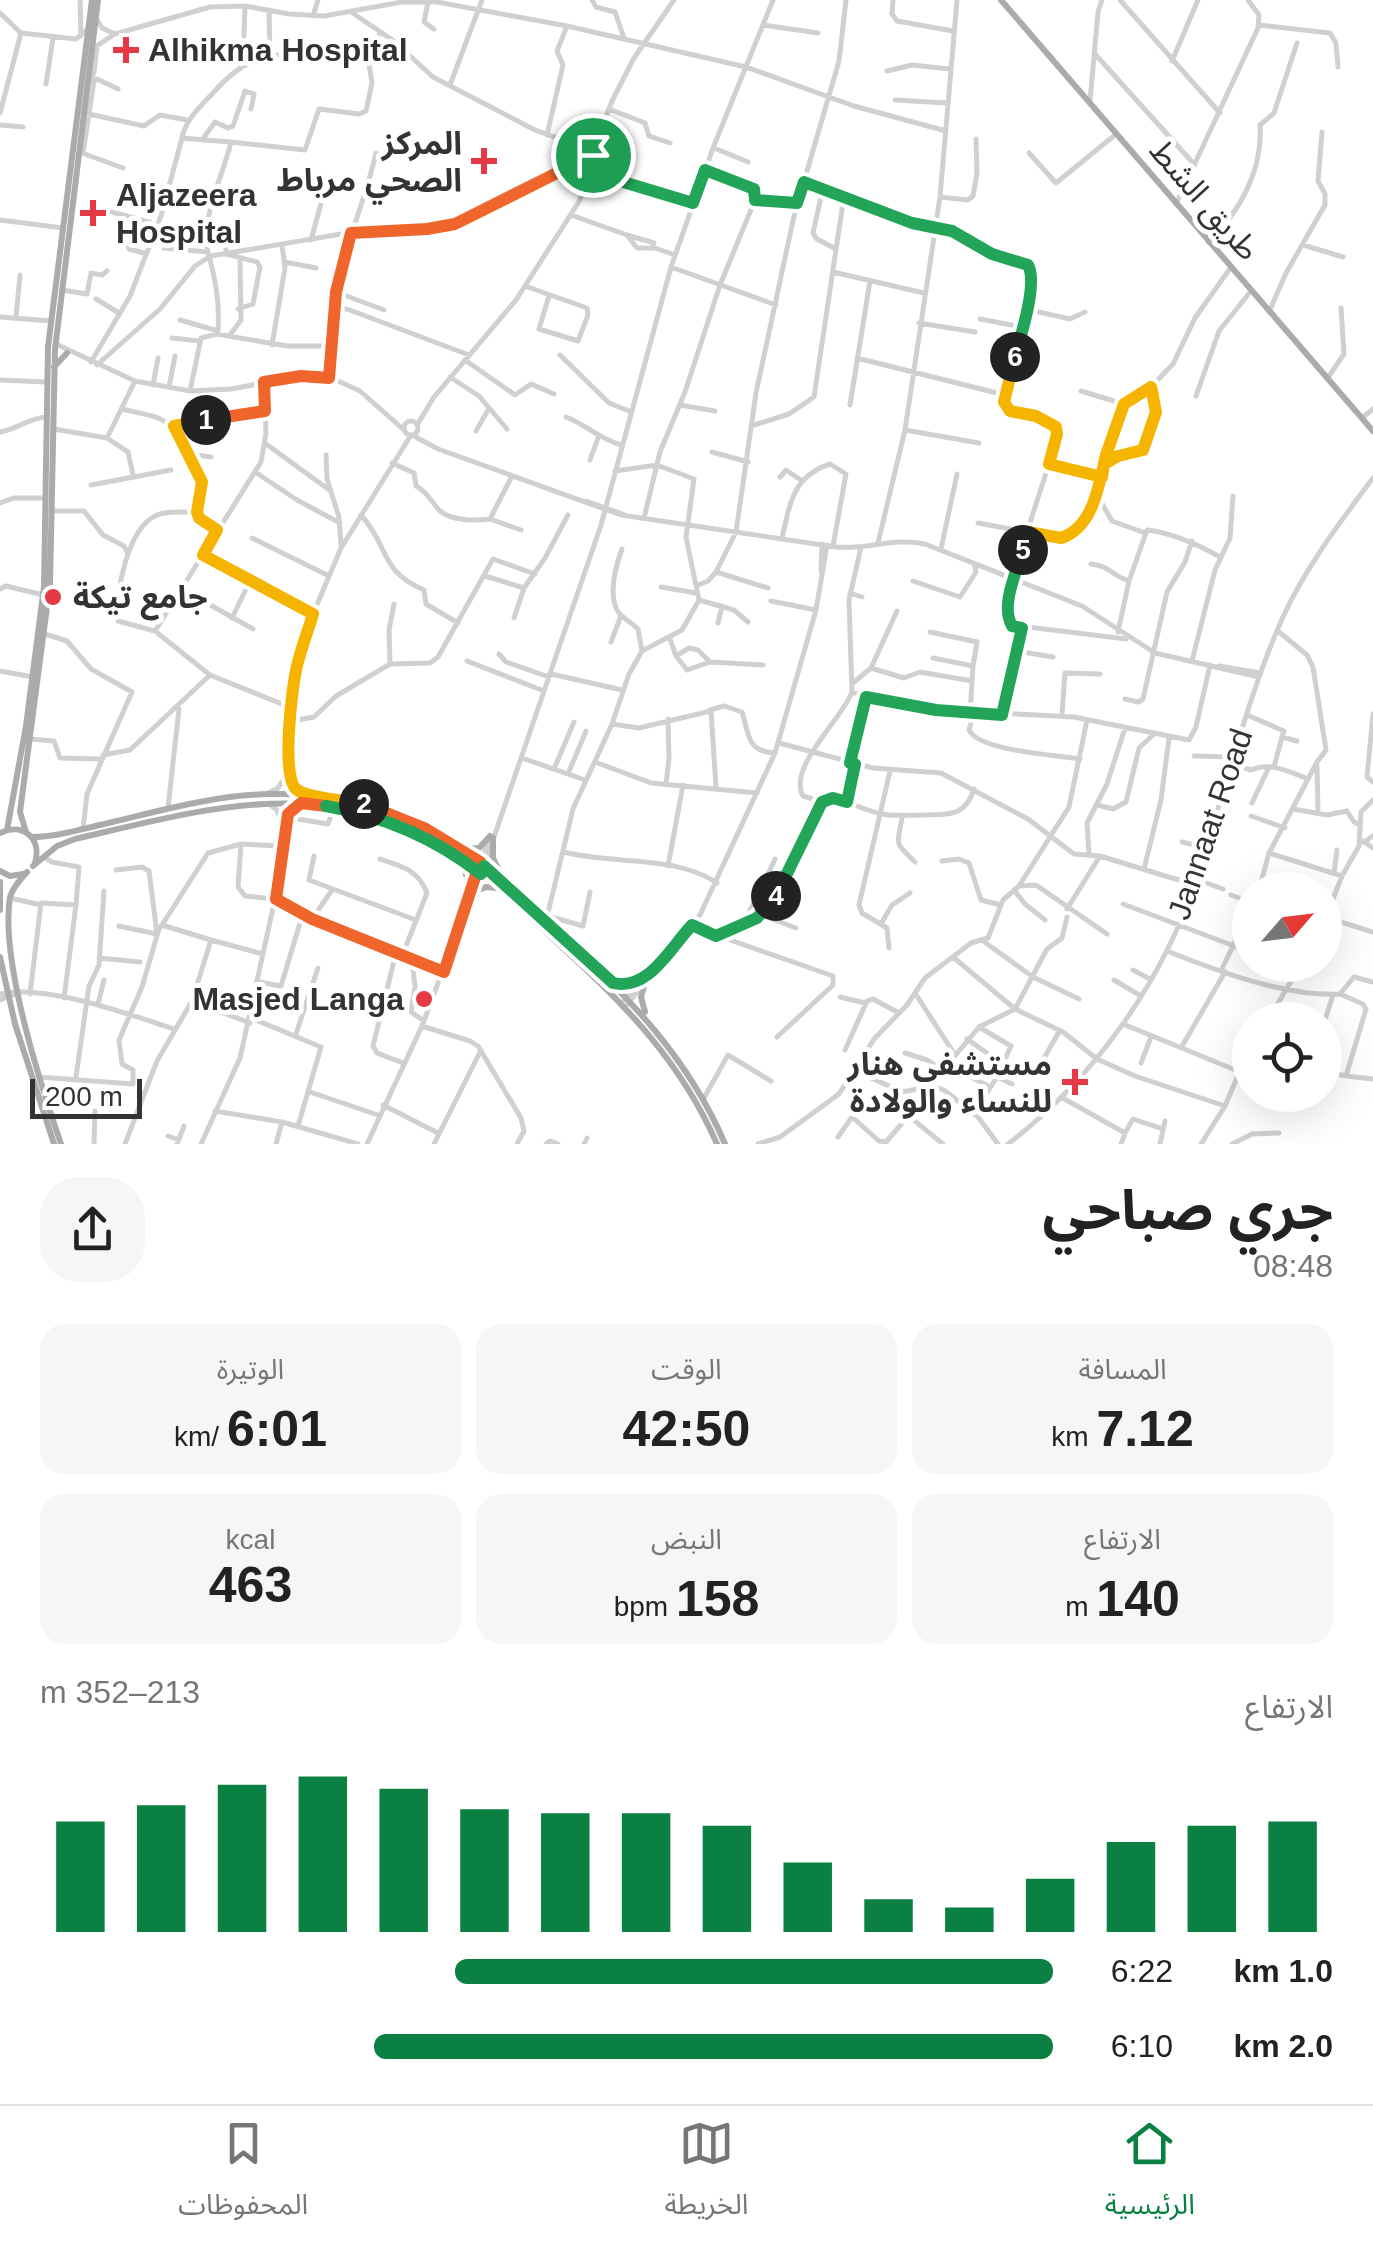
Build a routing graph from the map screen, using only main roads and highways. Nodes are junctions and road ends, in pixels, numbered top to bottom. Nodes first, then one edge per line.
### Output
1 (95, 0) edge
2 (1002, 0) edge
3 (92, 48) junction
4 (57, 332) junction
5 (52, 345) junction
6 (54, 368) junction
7 (1373, 432) edge
8 (267, 798) junction
9 (4, 831) edge
10 (29, 835) junction
11 (461, 853) junction
12 (30, 869) junction
13 (0, 871) edge
14 (0, 882) edge
15 (502, 886) junction
16 (0, 910) edge
17 (0, 956) edge
18 (1, 977) edge
19 (613, 983) junction
20 (7, 996) edge
21 (627, 1002) junction
22 (650, 1022) junction
23 (54, 1144) edge
24 (62, 1144) edge
25 (716, 1144) edge
26 (726, 1144) edge

1 - 3 main road
1 - 3 main road
2 - 7 main road, طريق الشط
3 - 4 main road
3 - 5 main road
4 - 5 main road
4 - 6 main road
5 - 6 main road
5 - 9 main road
6 - 10 main road
8 - 10 main road
8 - 11 main road
8 - 11 main road
8 - 12 main road
9 - 10 main road
10 - 12 main road
11 - 15 main road
11 - 15 main road
11 - 15 main road
12 - 13 main road
12 - 20 main road
14 - 16 main road
15 - 19 main road
15 - 21 main road
17 - 18 main road
18 - 20 main road
19 - 21 main road
19 - 22 main road
20 - 23 main road
20 - 24 main road
21 - 22 main road
21 - 25 main road
22 - 26 main road

